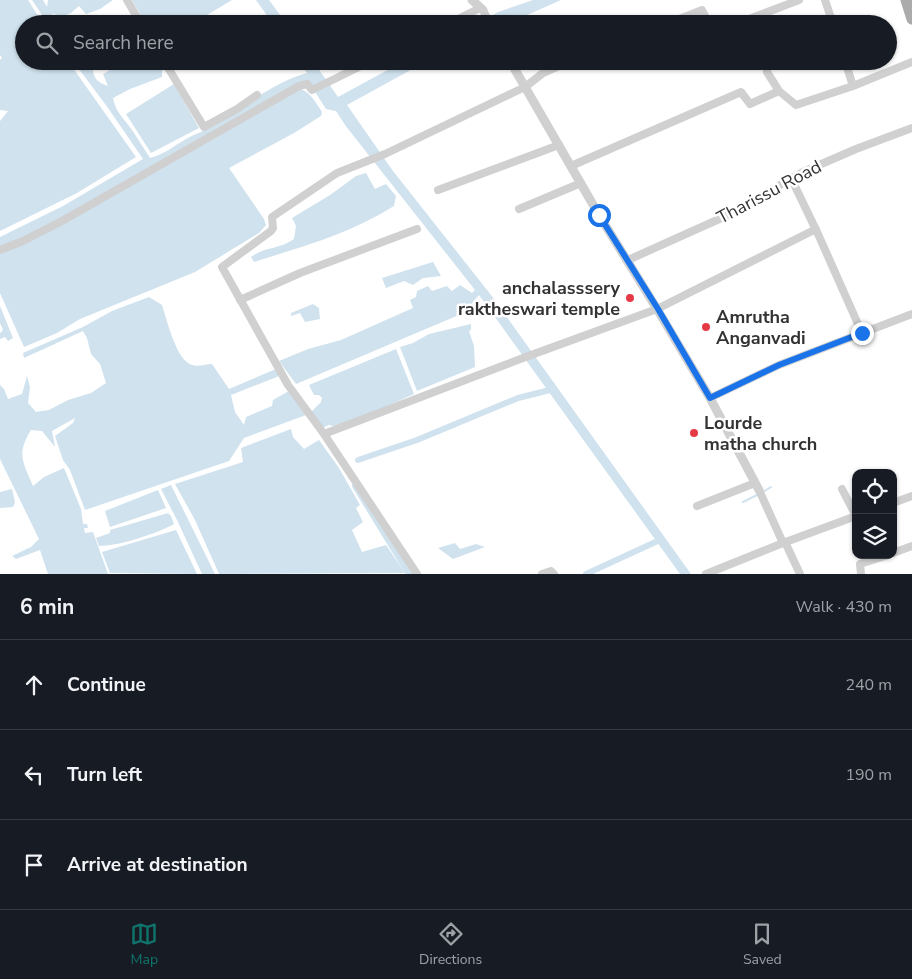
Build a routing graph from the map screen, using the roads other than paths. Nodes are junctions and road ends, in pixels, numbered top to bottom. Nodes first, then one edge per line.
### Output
1 (127, 0) edge
2 (799, 0) edge
3 (826, 0) edge
4 (906, 0) edge
5 (478, 4) edge
6 (136, 15) edge
7 (462, 15) edge
8 (485, 15) edge
9 (690, 15) edge
10 (704, 15) edge
11 (760, 15) edge
12 (830, 15) edge
13 (912, 19) edge
14 (912, 62) edge
15 (897, 68) edge
16 (169, 70) edge
17 (353, 70) edge
18 (515, 70) edge
19 (550, 70) edge
20 (848, 70) edge
21 (892, 70) edge
22 (767, 72) dead end
23 (853, 86) junction
24 (525, 87) junction
25 (779, 91) junction
26 (257, 95) dead end
27 (912, 128) edge
28 (559, 145) junction
29 (571, 166) junction
30 (791, 178) junction
31 (581, 183) junction
32 (438, 190) dead end
33 (519, 209) dead end
34 (417, 229) dead end
35 (816, 230) junction
36 (0, 250) edge
37 (628, 260) junction
38 (240, 300) junction
39 (658, 309) junction
40 (912, 314) edge
41 (862, 333) junction
42 (710, 398) junction
43 (324, 434) junction
44 (759, 489) junction
45 (842, 489) dead end
46 (912, 496) edge
47 (897, 502) edge
48 (698, 506) dead end
49 (855, 514) edge
50 (852, 517) edge
51 (784, 542) junction
52 (912, 546) edge
53 (897, 552) edge
54 (876, 559) edge
55 (417, 574) edge
56 (542, 574) edge
57 (554, 574) edge
58 (706, 574) edge
59 (800, 574) edge
60 (861, 574) edge

1 - 6 street
2 - 11 street
3 - 12 street
4 - 13 main road
5 - 7 street
5 - 8 street
9 - 10 street
14 - 15 street
16 - 26 street
17 - 36 street
18 - 24 street
19 - 24 street
20 - 23 street
21 - 23 street
22 - 25 street
23 - 25 street
24 - 28 street
24 - 38 street
25 - 29 street
27 - 30 street, Tharissu Road
28 - 29 street
28 - 32 street
29 - 31 street
30 - 35 street
30 - 37 street, Tharissu Road
31 - 33 street
31 - 37 street
34 - 38 street
35 - 39 street
35 - 41 street
37 - 39 street
38 - 43 street
39 - 42 street
39 - 43 street
40 - 41 street
41 - 42 street
42 - 44 street
43 - 55 street
44 - 48 street
44 - 51 street
45 - 49 street
46 - 47 street
50 - 51 street
51 - 58 street
51 - 59 street
52 - 53 street
54 - 60 street
56 - 57 street

